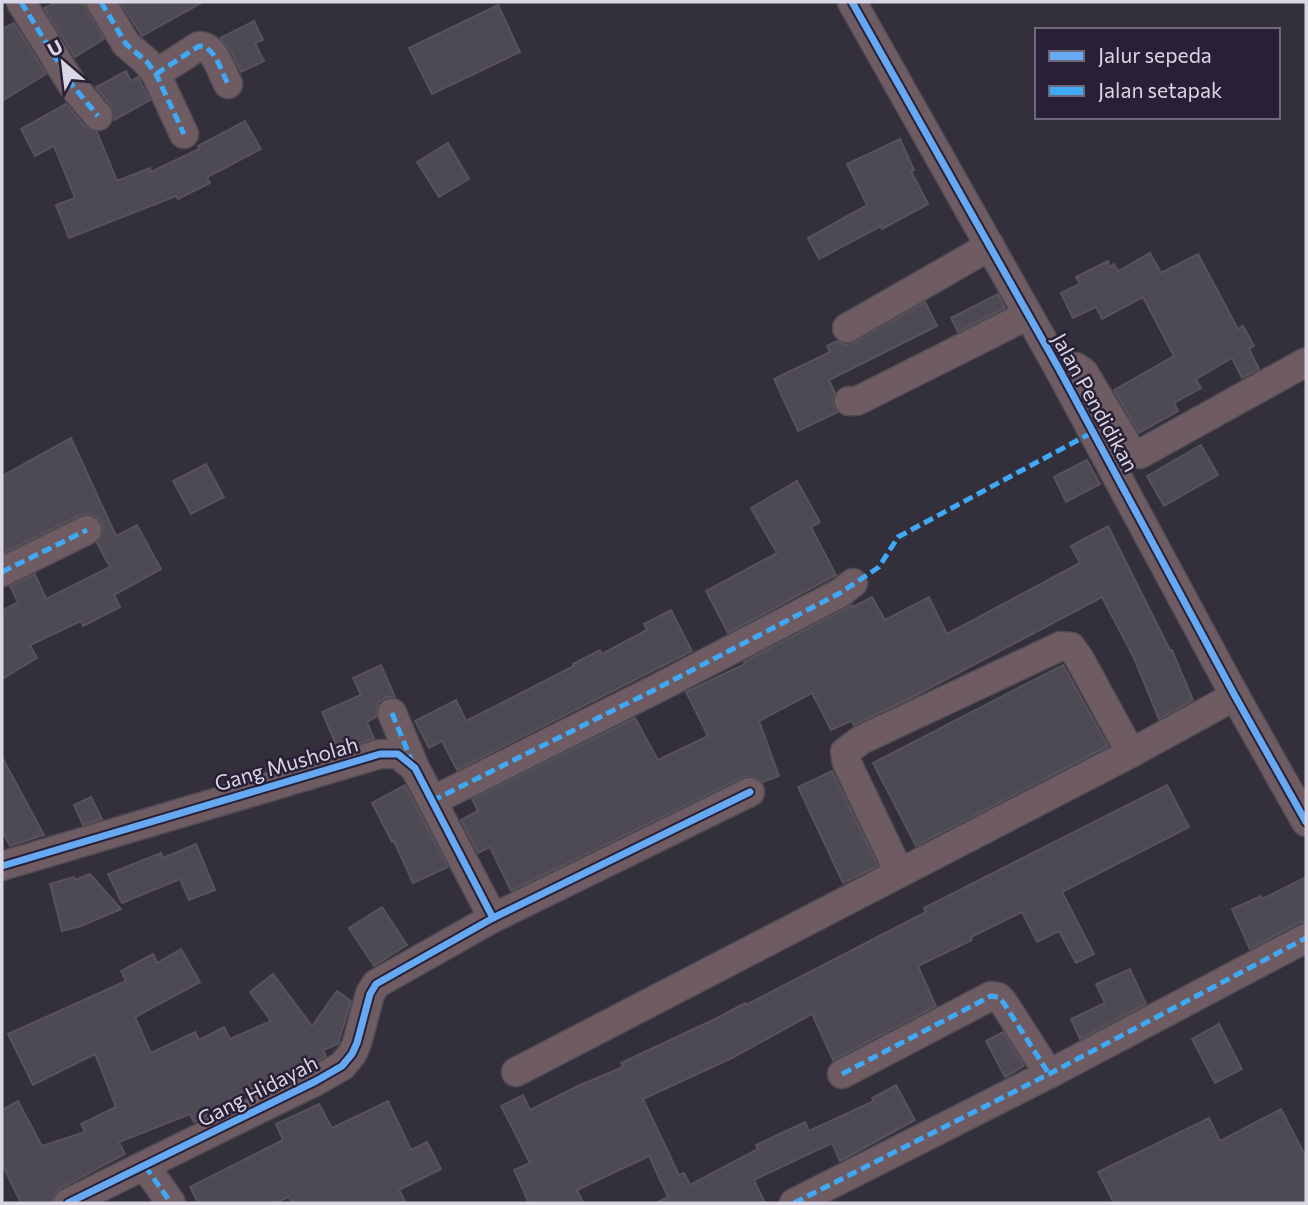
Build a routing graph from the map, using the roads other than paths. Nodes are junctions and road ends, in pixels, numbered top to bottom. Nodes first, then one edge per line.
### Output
1 (20, 2) edge
2 (101, 2) edge
3 (852, 2) edge
4 (156, 74) junction
5 (228, 84) dead end
6 (98, 116) dead end
7 (184, 134) dead end
8 (990, 246) junction
9 (1028, 315) junction
10 (847, 328) dead end
11 (1306, 362) edge
12 (1059, 369) junction
13 (849, 401) dead end
14 (88, 530) dead end
15 (2, 572) edge
16 (853, 583) dead end
17 (1235, 696) junction
18 (392, 713) dead end
19 (1131, 753) junction
20 (415, 768) junction
21 (750, 793) dead end
22 (432, 801) junction
23 (1306, 822) edge
24 (2, 866) edge
25 (899, 872) junction
26 (492, 918) junction
27 (1306, 938) edge
28 (516, 1072) dead end
29 (842, 1074) dead end
30 (1049, 1074) junction
31 (145, 1166) junction
32 (68, 1203) edge
33 (171, 1203) edge
34 (794, 1203) edge

1 - 6 street
2 - 4 street
3 - 8 street, Jalan Pendidikan
4 - 5 street
4 - 7 street
8 - 9 street, Jalan Pendidikan
8 - 10 street
9 - 12 street, Jalan Pendidikan
9 - 13 street
11 - 12 street
12 - 17 street, Jalan Pendidikan
14 - 15 street
16 - 22 street
17 - 19 street
17 - 23 street, Jalan Pendidikan
18 - 20 street
19 - 25 street
19 - 25 street
20 - 22 street
20 - 24 street, Gang Musholah
21 - 26 street, Gang Hidayah
22 - 26 street
25 - 28 street
26 - 31 street, Gang Hidayah
27 - 30 street
29 - 30 street
30 - 34 street
31 - 32 street, Gang Hidayah
31 - 33 street

